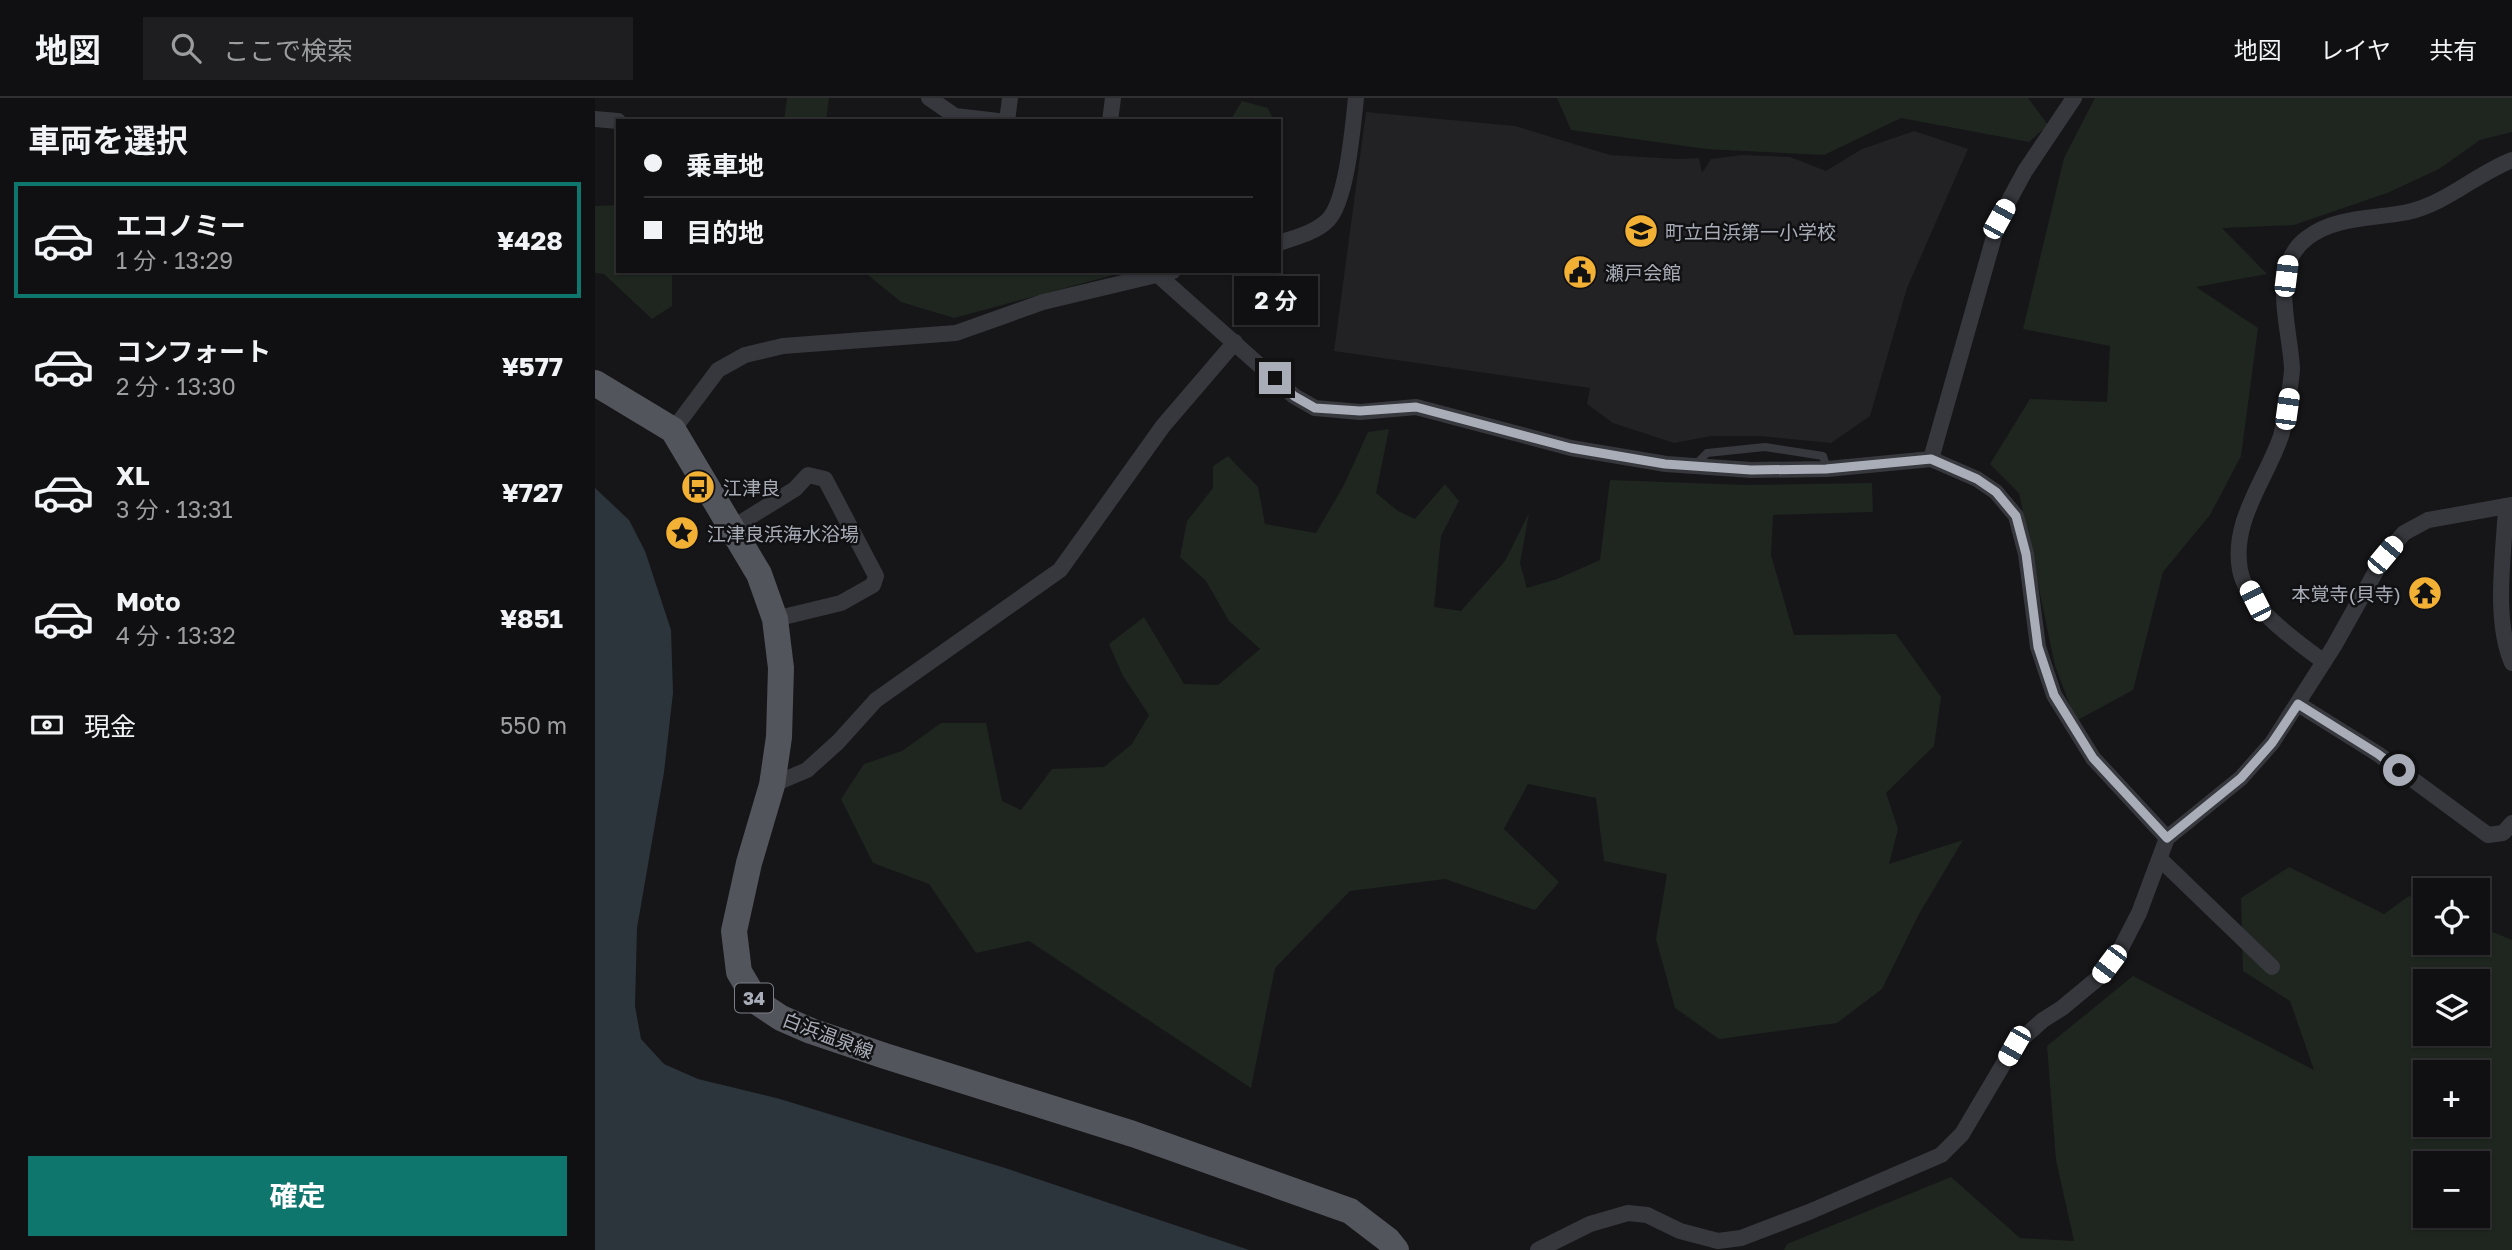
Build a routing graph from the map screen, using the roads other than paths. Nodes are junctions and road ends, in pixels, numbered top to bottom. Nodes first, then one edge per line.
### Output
1 (929, 98) edge
2 (1010, 98) edge
3 (1114, 98) edge
4 (1356, 98) edge
5 (2074, 98) edge
6 (595, 119) edge
7 (981, 119) edge
8 (1007, 119) edge
9 (1110, 119) edge
10 (616, 121) edge
11 (2512, 160) edge
12 (1281, 242) edge
13 (1166, 273) edge
14 (1235, 342) junction
15 (595, 383) edge
16 (673, 430) junction
17 (1931, 459) junction
18 (1694, 466) junction
19 (1826, 469) junction
20 (2509, 505) edge
21 (732, 528) junction
22 (775, 618) junction
23 (2324, 663) junction
24 (2512, 663) edge
25 (2298, 704) junction
26 (772, 785) junction
27 (2512, 823) edge
28 (2167, 838) junction
29 (2160, 859) junction
30 (2272, 967) dead end
31 (1396, 1250) edge
32 (1538, 1250) edge

1 - 7 street
2 - 8 street
3 - 9 street
4 - 12 street
5 - 17 street
6 - 10 street
11 - 23 street
13 - 14 street
13 - 16 street
14 - 18 street
14 - 26 street
15 - 16 main road, 白浜温泉線 / 34
16 - 21 main road, 白浜温泉線 / 34
17 - 19 street
17 - 28 street
18 - 19 street
18 - 19 lane
20 - 23 street
20 - 24 street
21 - 22 main road, 白浜温泉線 / 34
21 - 22 street
22 - 26 main road, 白浜温泉線 / 34
23 - 25 street
25 - 27 street
25 - 28 street
26 - 31 main road, 白浜温泉線 / 34
28 - 29 street
29 - 30 street
29 - 32 street

